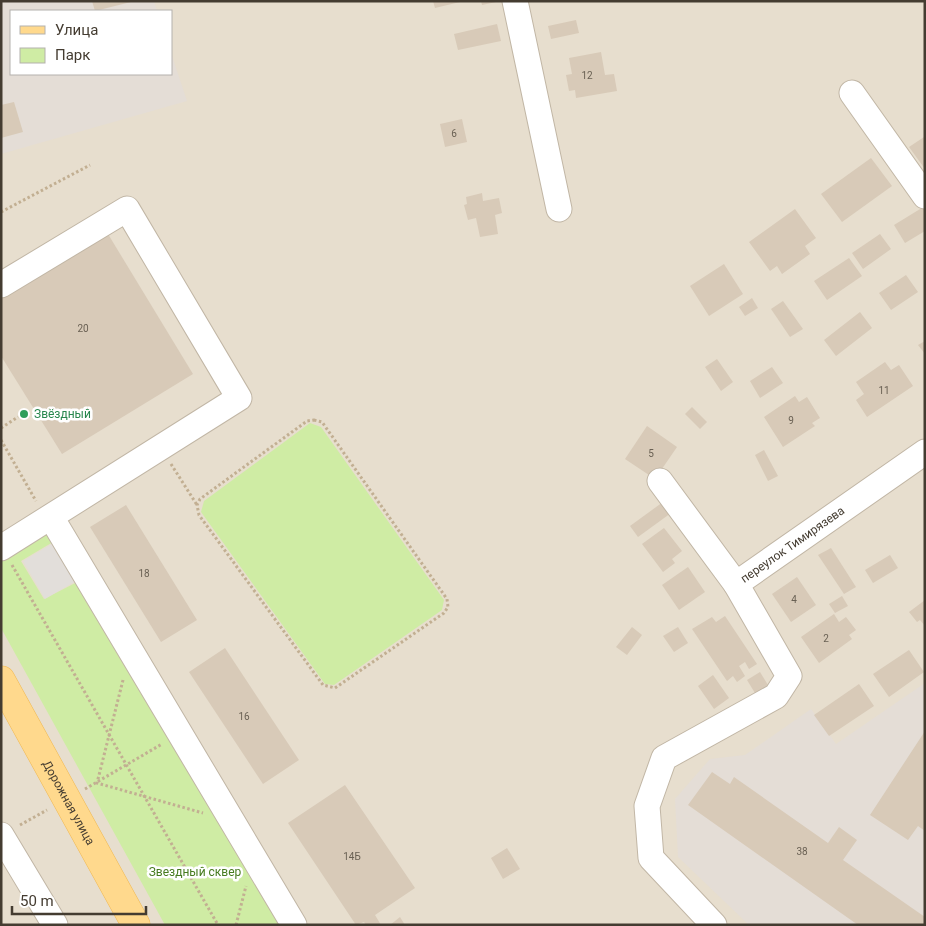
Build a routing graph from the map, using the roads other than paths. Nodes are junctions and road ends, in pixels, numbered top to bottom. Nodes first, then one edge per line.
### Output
1 (515, 1) edge
2 (852, 93) dead end
3 (925, 196) edge
4 (559, 208) dead end
5 (1, 285) edge
6 (925, 452) edge
7 (660, 481) dead end
8 (44, 511) junction
9 (2, 548) edge
10 (736, 584) junction
11 (1, 680) edge
12 (1, 835) edge
13 (54, 925) edge
14 (136, 925) edge
15 (294, 925) edge
16 (714, 925) edge

1 - 4 street
2 - 3 street
5 - 8 street
6 - 10 street, переулок Тимирязева
7 - 10 street
8 - 9 street
8 - 15 street
10 - 16 street, переулок Тимирязева
11 - 14 main road, Дорожная улица
12 - 13 street

